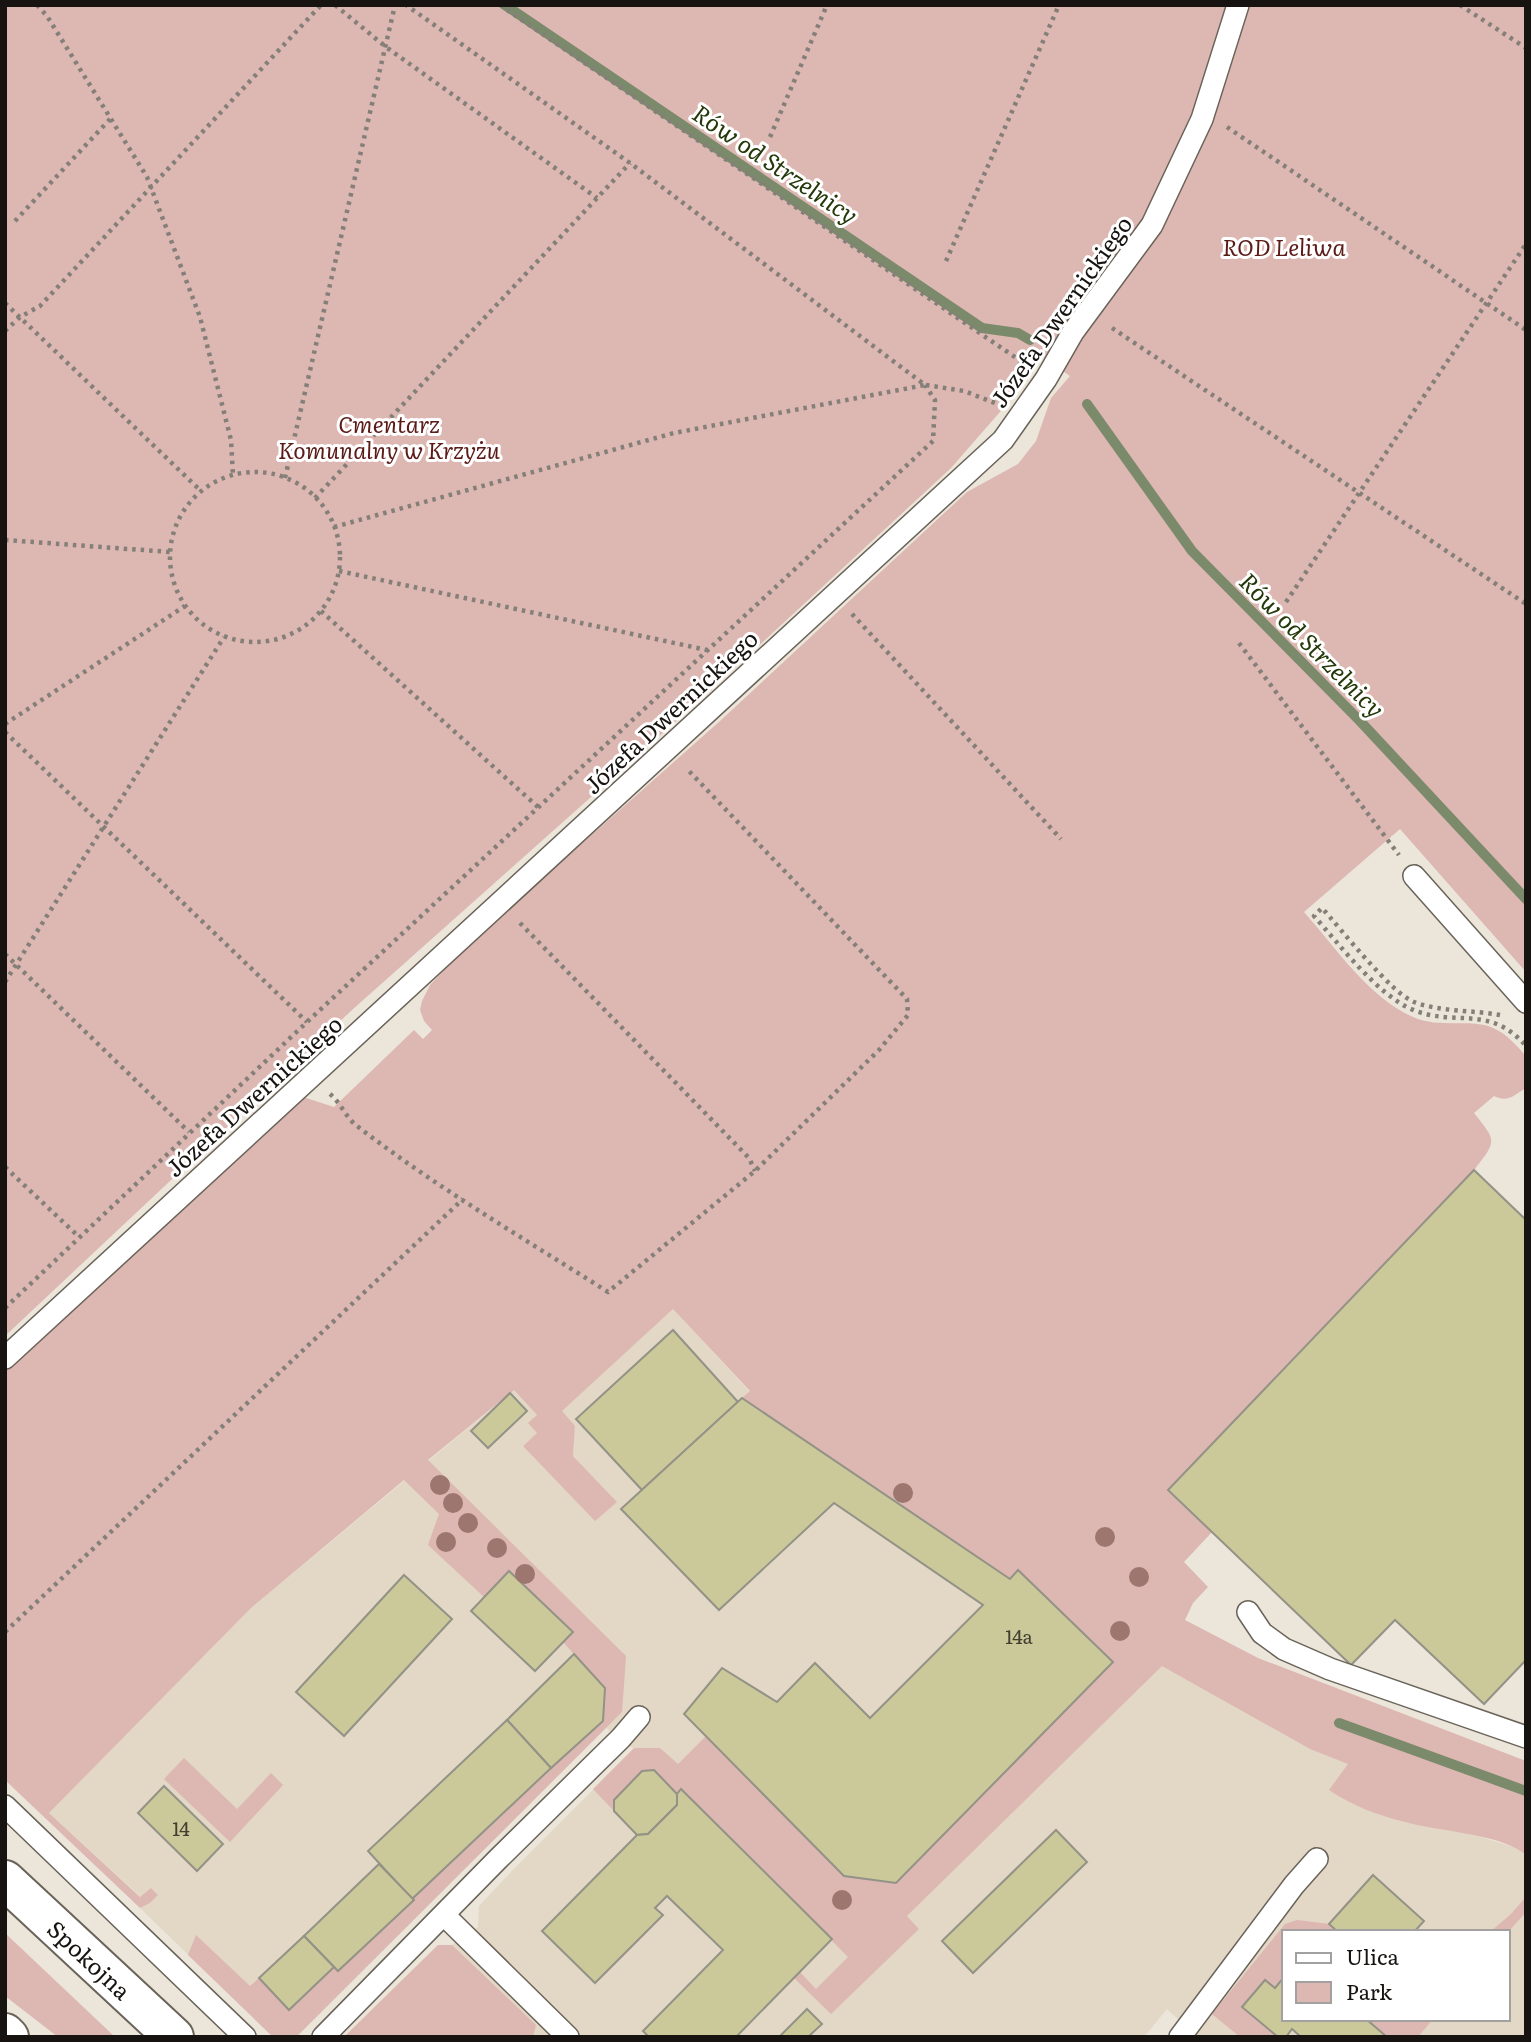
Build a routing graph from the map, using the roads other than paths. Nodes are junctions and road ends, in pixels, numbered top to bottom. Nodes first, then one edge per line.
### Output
1 (1238, 5) edge
2 (1414, 876) road end
3 (1526, 1002) edge
4 (5, 1358) edge
5 (1248, 1612) dead end
6 (639, 1717) dead end
7 (1526, 1737) edge
8 (5, 1807) edge
9 (1317, 1859) dead end
10 (5, 1880) edge
11 (444, 1915) junction
12 (5, 2033) edge
13 (9, 2037) edge
14 (174, 2037) edge
15 (245, 2037) edge
16 (323, 2037) edge
17 (568, 2037) edge
18 (1180, 2037) edge

1 - 4 lane, Józefa Dwernickiego
2 - 3 lane
5 - 7 lane
6 - 11 lane
8 - 15 lane
9 - 18 lane
10 - 14 main road, Spokojna
11 - 16 lane
11 - 17 lane
12 - 13 main road

